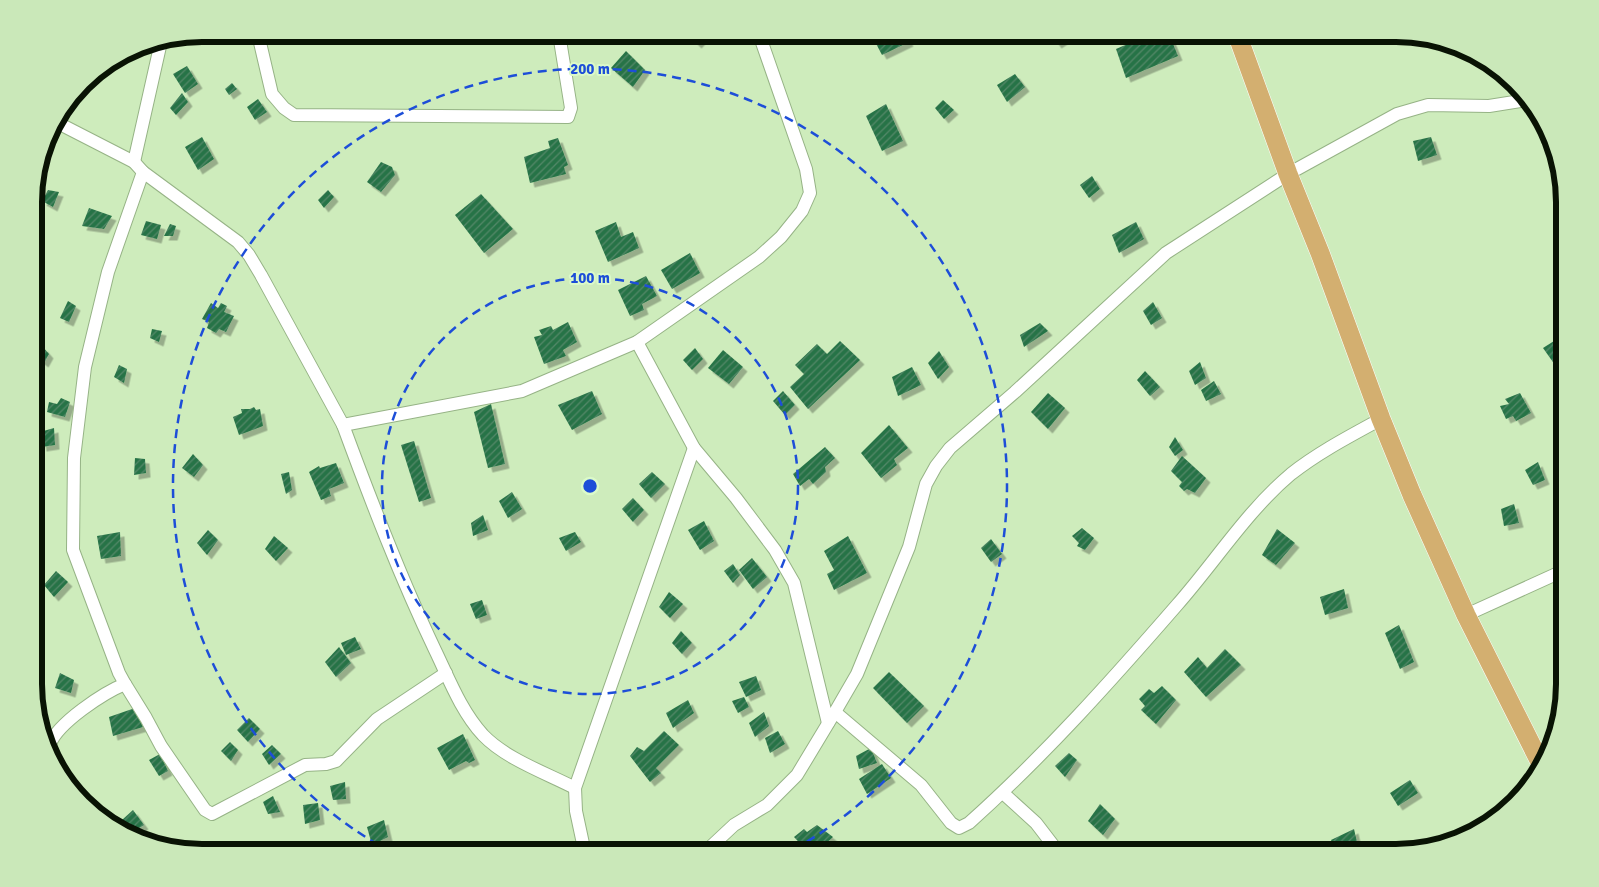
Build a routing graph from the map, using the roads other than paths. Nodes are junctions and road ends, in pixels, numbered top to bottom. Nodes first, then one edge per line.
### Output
1 (260, 42) edge
2 (560, 42) edge
3 (762, 42) edge
4 (1239, 42) edge
5 (158, 49) edge
6 (1520, 101) edge
7 (63, 125) edge
8 (134, 162) junction
9 (142, 172) junction
10 (1288, 174) junction
11 (637, 342) junction
12 (1381, 419) junction
13 (343, 425) junction
14 (694, 448) junction
15 (1556, 574) edge
16 (1466, 615) junction
17 (446, 673) junction
18 (125, 684) junction
19 (835, 712) junction
20 (828, 723) junction
21 (52, 738) edge
22 (1538, 758) edge
23 (575, 788) junction
24 (1003, 793) junction
25 (582, 844) edge
26 (714, 844) edge
27 (1052, 844) edge

1 - 2 street
3 - 11 street
4 - 10 main road
5 - 8 street
6 - 10 street
7 - 8 street
8 - 9 street
9 - 13 street
9 - 18 street
10 - 12 main road
10 - 19 street
11 - 13 street
11 - 14 street
12 - 16 main road
12 - 24 street
13 - 17 street
14 - 20 street
14 - 23 street
15 - 16 street
16 - 22 main road
17 - 18 street
17 - 23 street
18 - 21 street
19 - 20 street
19 - 24 street
20 - 26 street
23 - 25 street
24 - 27 street

